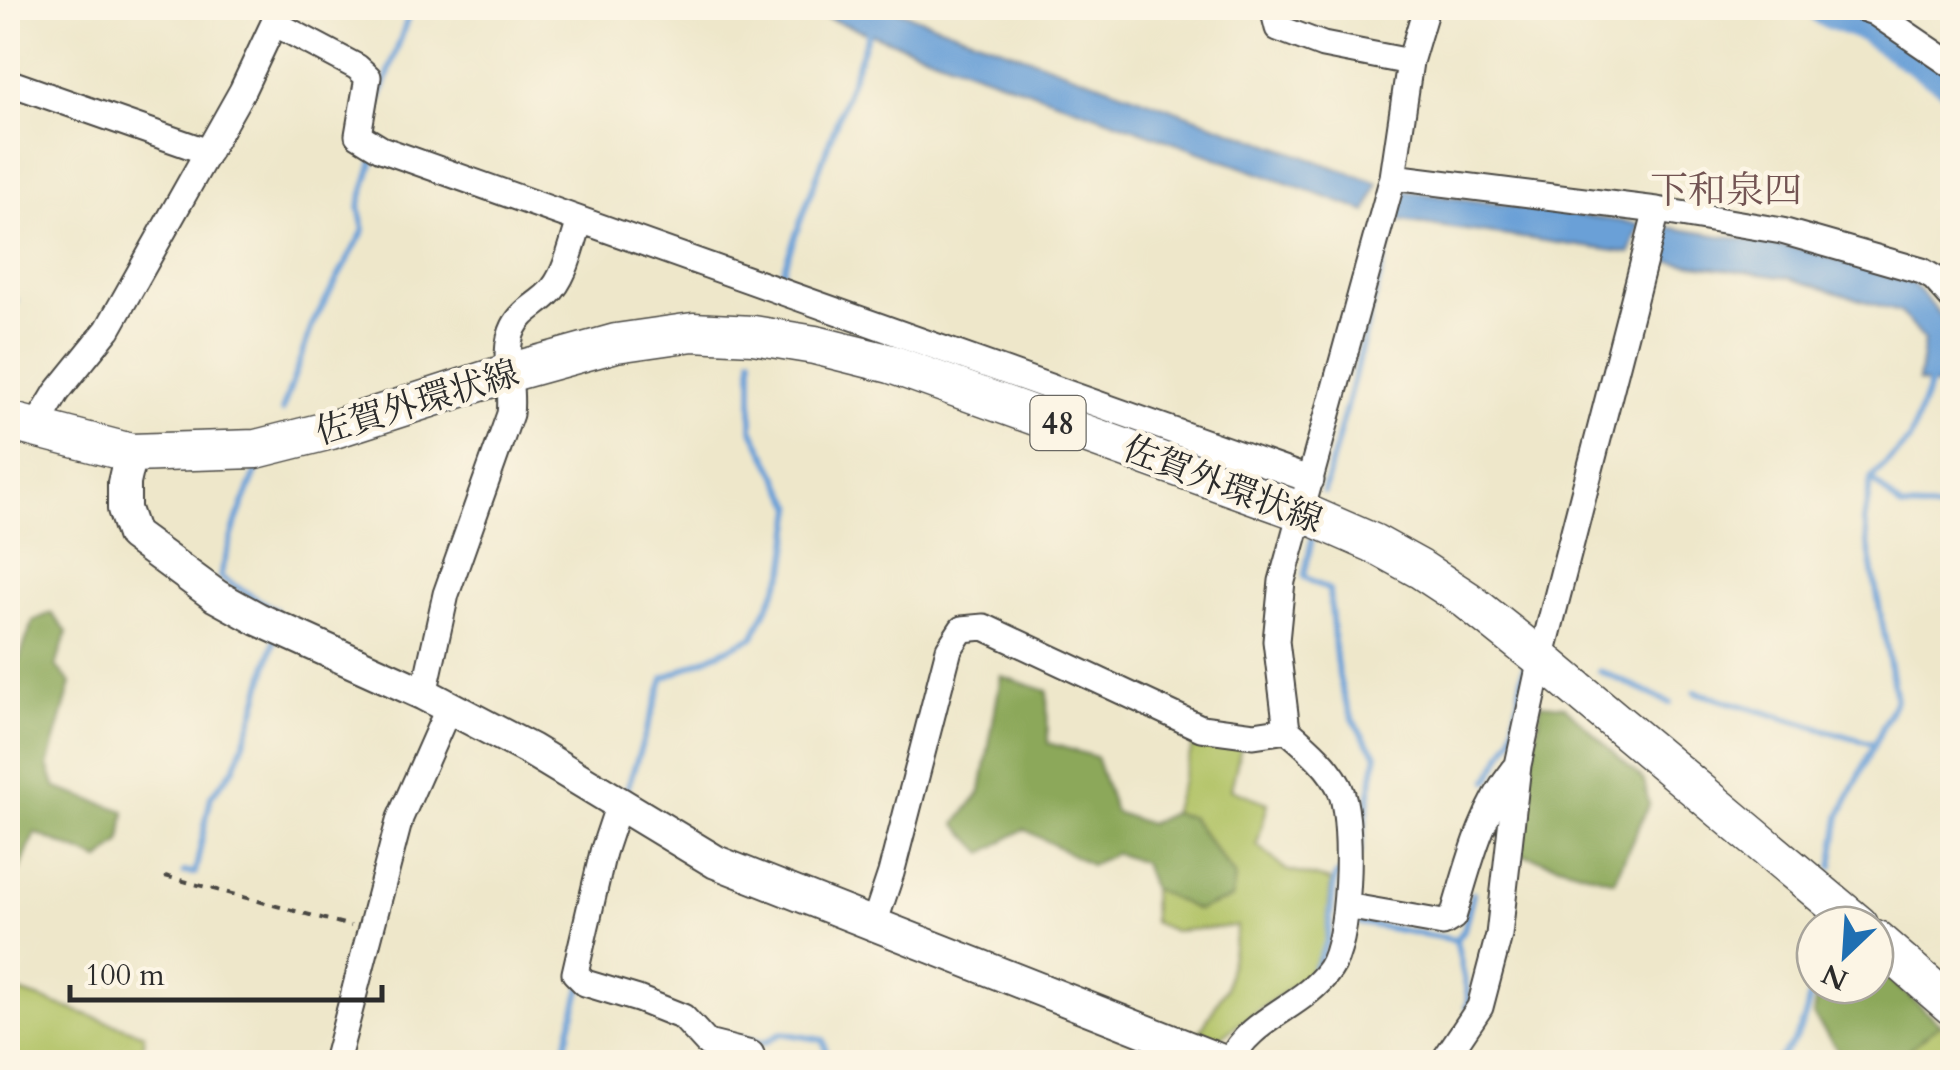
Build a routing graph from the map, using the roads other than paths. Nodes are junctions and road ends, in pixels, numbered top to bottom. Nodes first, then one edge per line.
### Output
1 (1273, 8) edge
2 (1426, 8) edge
3 (1862, 8) edge
4 (276, 15) edge
5 (1410, 62) junction
6 (1952, 65) edge
7 (8, 82) edge
8 (208, 152) junction
9 (1389, 194) junction
10 (580, 222) junction
11 (1652, 230) junction
12 (1952, 298) edge
13 (508, 374) junction
14 (21, 426) edge
15 (131, 454) junction
16 (1306, 496) junction
17 (1541, 659) junction
18 (436, 700) junction
19 (1287, 730) junction
20 (1518, 765) junction
21 (619, 804) junction
22 (1835, 905) edge
23 (1346, 906) junction
24 (873, 927) junction
25 (1895, 956) edge
26 (1952, 1006) edge
27 (1167, 1053) edge
28 (336, 1062) edge
29 (749, 1062) edge
30 (1227, 1062) edge
31 (1444, 1062) edge

1 - 5 street
2 - 5 street
3 - 6 street
4 - 8 street
4 - 10 street
5 - 9 street
7 - 8 street
8 - 14 street
9 - 11 street
9 - 16 street
10 - 13 street
10 - 16 street
11 - 12 street
11 - 17 street
13 - 15 main road, 佐賀外環状線 / 48
13 - 16 main road, 佐賀外環状線 / 48
13 - 18 street
14 - 15 main road, 佐賀外環状線 / 48
15 - 18 street
16 - 17 main road, 佐賀外環状線 / 48
16 - 19 street
17 - 20 street
17 - 22 main road, 佐賀外環状線 / 48
18 - 21 street
18 - 28 street
19 - 23 street
19 - 24 street
20 - 23 street
20 - 31 street
21 - 24 street
21 - 29 street
23 - 30 street
24 - 27 street
25 - 26 main road
27 - 30 street

